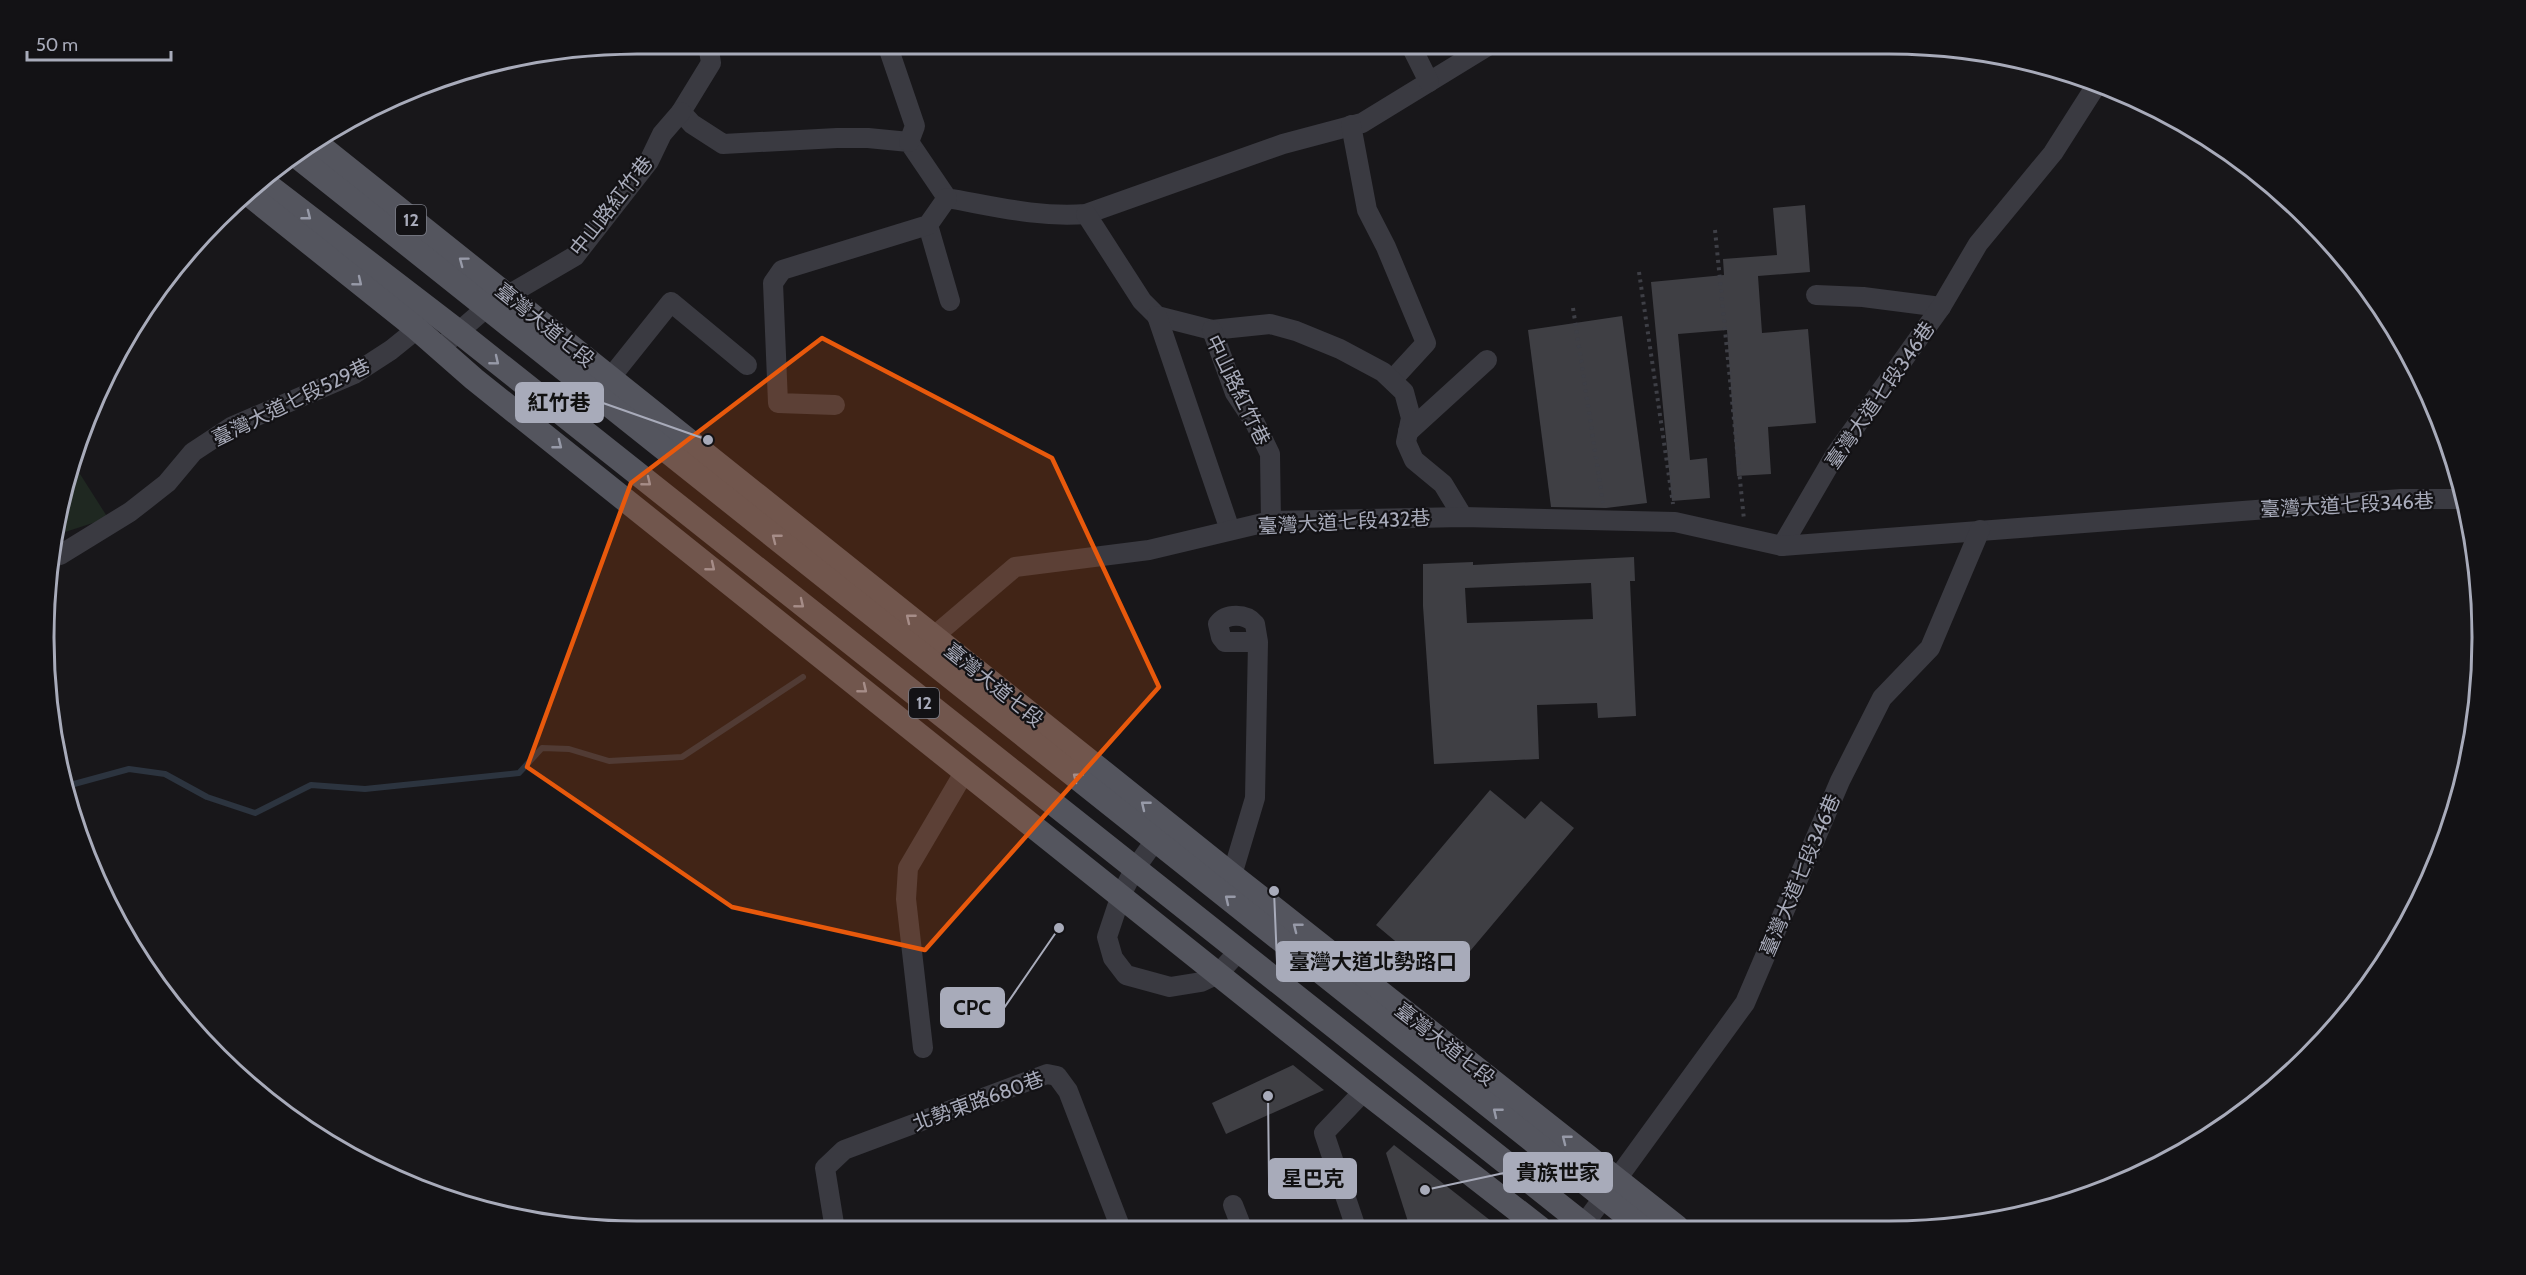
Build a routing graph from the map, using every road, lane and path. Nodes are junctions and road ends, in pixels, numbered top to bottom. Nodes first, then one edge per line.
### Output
1 (713, 54) edge
2 (890, 54) edge
3 (1415, 54) edge
4 (1475, 54) edge
5 (1429, 82) junction
6 (2093, 91) edge
7 (681, 112) junction
8 (1352, 125) junction
9 (909, 142) junction
10 (321, 147) edge
11 (302, 160) edge
12 (269, 186) edge
13 (947, 198) junction
14 (253, 199) edge
15 (1086, 214) junction
16 (928, 225) junction
17 (1715, 230) dead end
18 (1640, 272) dead end
19 (1816, 295) dead end
20 (510, 296) junction
21 (950, 301) dead end
22 (1941, 307) junction
23 (486, 308) junction
24 (1573, 308) dead end
25 (1157, 316) junction
26 (417, 329) junction
27 (1212, 330) junction
28 (459, 332) junction
29 (439, 349) junction
30 (1487, 360) dead end
31 (747, 365) dead end
32 (611, 377) junction
33 (1392, 380) junction
34 (835, 405) dead end
35 (1408, 432) junction
36 (2455, 499) edge
37 (1463, 517) junction
38 (1271, 521) junction
39 (1605, 522) junction
40 (1675, 522) junction
41 (1230, 530) junction
42 (1980, 530) junction
43 (1746, 538) junction
44 (1782, 546) junction
45 (60, 555) edge
46 (933, 637) junction
47 (1258, 642) dead end
48 (965, 771) junction
49 (1161, 831) junction
50 (1134, 870) junction
51 (1232, 875) junction
52 (1121, 895) junction
53 (1238, 952) junction
54 (1218, 974) junction
55 (923, 1048) dead end
56 (1364, 1091) junction
57 (1612, 1189) junction
58 (1233, 1205) dead end
59 (834, 1221) edge
60 (1118, 1221) edge
61 (1239, 1221) edge
62 (1354, 1221) edge
63 (1531, 1221) edge
64 (1576, 1221) edge
65 (1588, 1221) edge
66 (1636, 1221) edge
67 (1667, 1221) edge

1 - 7 street, 中山路紅竹巷
2 - 9 street
3 - 5 street
4 - 5 street
5 - 8 street
6 - 22 street, 臺灣大道七段346巷
7 - 9 street
7 - 20 street, 中山路紅竹巷
8 - 15 street
8 - 33 street
9 - 13 street
20 -> 10 main road, 臺灣大道七段 / 12
11 - 23 main road, 臺灣大道七段 / 12
12 -> 28 main road, 12
13 - 15 street
13 - 16 street
14 -> 26 main road, 12
15 - 25 street
16 - 21 street
16 - 34 street
17 - 43 path
18 - 40 path
19 - 22 street
20 - 23 street, 中山路紅竹巷
20 - 32 main road, 臺灣大道七段 / 12
22 - 44 street, 臺灣大道七段346巷
23 - 28 street, 中山路紅竹巷
49 -> 23 main road, 臺灣大道七段 / 12
24 - 39 path
25 - 27 street, 中山路紅竹巷
25 - 41 street
26 - 29 main road, 12
26 - 45 street, 臺灣大道七段529巷
27 - 33 street
27 - 38 street, 中山路紅竹巷
28 - 29 street, 中山路紅竹巷
28 -> 50 main road, 12
29 -> 48 main road, 12
30 - 35 street
31 - 32 street
46 -> 32 main road, 臺灣大道七段 / 12
33 - 35 street
35 - 37 street
36 - 42 street, 臺灣大道七段346巷
37 - 38 street, 臺灣大道七段432巷
37 - 39 street, 臺灣大道七段432巷
38 - 41 street, 臺灣大道七段432巷
39 - 40 street, 臺灣大道七段432巷
40 - 43 street, 臺灣大道七段432巷
41 - 46 street, 臺灣大道七段432巷
42 - 44 street, 臺灣大道七段346巷
42 - 57 street, 臺灣大道七段346巷
43 - 44 street, 臺灣大道七段432巷
49 -> 46 main road, 臺灣大道七段 / 12
47 - 51 street
48 - 52 main road, 12
48 - 55 street
49 - 50 street
49 - 51 main road, 臺灣大道七段 / 12
57 -> 49 main road, 臺灣大道七段 / 12
50 - 52 street
50 - 53 main road, 12
57 -> 51 main road, 臺灣大道七段 / 12
52 - 54 main road, 12
52 - 54 street
53 - 54 street
53 - 64 main road, 12
54 - 56 main road, 12
56 - 62 street
56 - 63 main road, 12
57 - 65 street, 臺灣大道七段346巷
57 - 66 main road, 臺灣大道七段 / 12
57 - 67 main road, 臺灣大道七段 / 12
58 - 61 street
59 - 60 street, 北勢東路680巷

